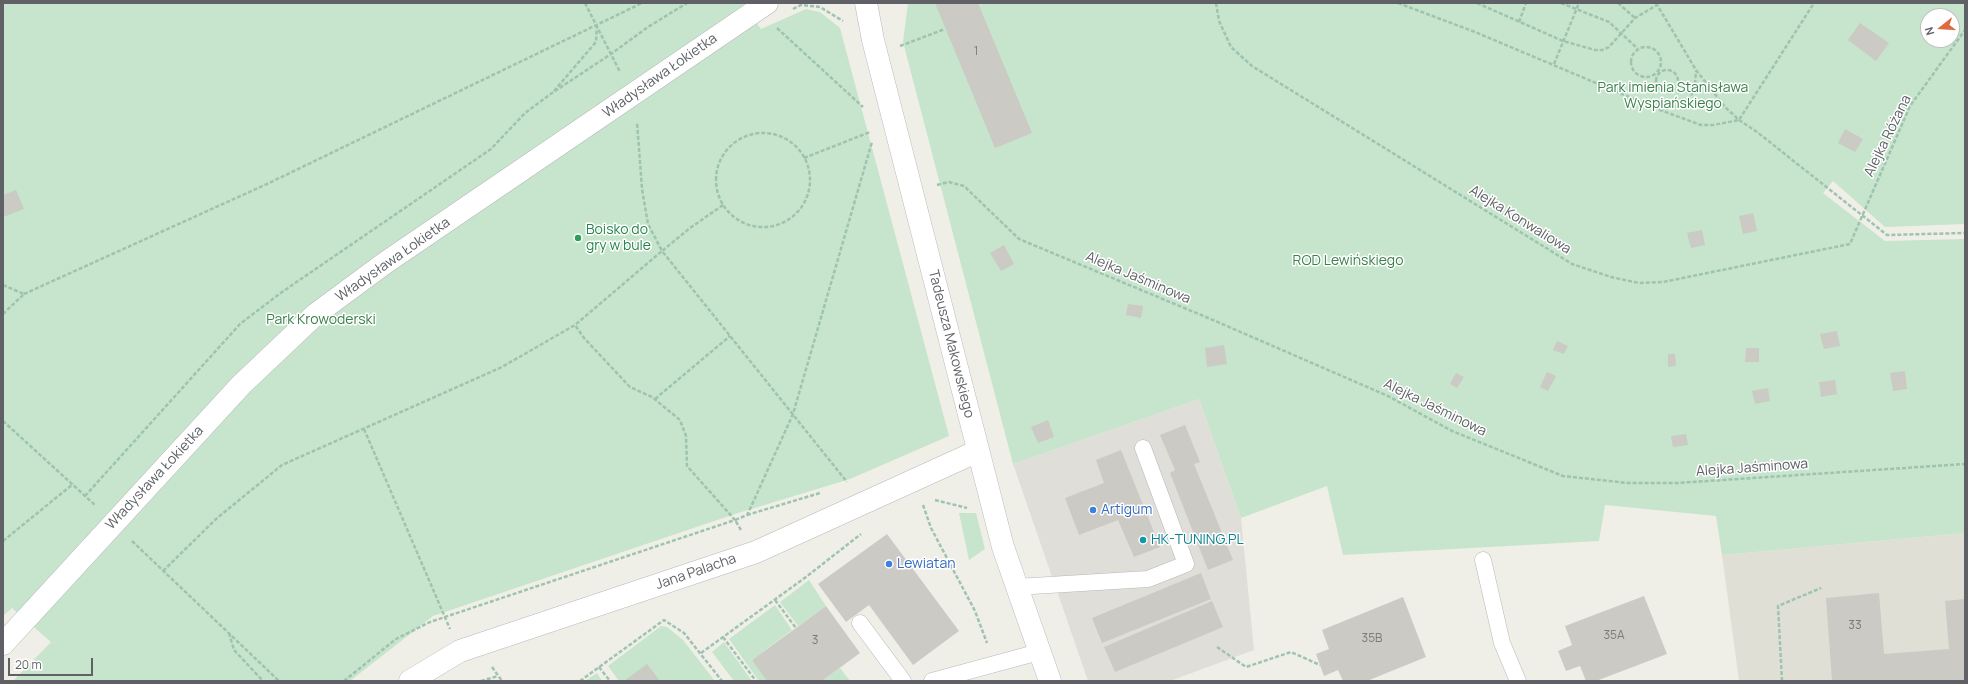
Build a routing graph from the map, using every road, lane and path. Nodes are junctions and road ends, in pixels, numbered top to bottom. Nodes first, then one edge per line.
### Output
1 (585, 3) edge
2 (642, 3) edge
3 (687, 3) edge
4 (866, 3) edge
5 (1216, 3) edge
6 (1398, 3) edge
7 (1477, 3) edge
8 (1526, 3) edge
9 (1561, 3) edge
10 (1579, 3) edge
11 (1618, 3) edge
12 (1814, 3) edge
13 (1657, 4) edge
14 (1577, 9) junction
15 (764, 10) edge
16 (1635, 18) junction
17 (1519, 22) junction
18 (846, 24) dead end
19 (597, 25) junction
20 (945, 29) dead end
21 (1965, 30) edge
22 (1622, 33) junction
23 (1563, 41) junction
24 (894, 48) dead end
25 (1638, 49) junction
26 (611, 54) junction
27 (1554, 64) junction
28 (1696, 70) junction
29 (1657, 74) junction
30 (622, 76) dead end
31 (552, 93) junction
32 (1660, 110) junction
33 (866, 112) dead end
34 (637, 119) dead end
35 (1739, 120) junction
36 (876, 129) dead end
37 (874, 137) dead end
38 (804, 158) junction
39 (941, 184) dead end
40 (723, 205) junction
41 (1862, 215) junction
42 (1965, 234) edge
43 (662, 252) junction
44 (3, 285) edge
45 (24, 294) junction
46 (3, 314) edge
47 (575, 325) junction
48 (730, 336) junction
49 (655, 399) junction
50 (793, 414) junction
51 (3, 421) edge
52 (364, 429) junction
53 (1143, 448) dead end
54 (978, 451) junction
55 (1965, 464) edge
56 (73, 484) junction
57 (842, 486) dead end
58 (916, 488) junction
59 (827, 490) dead end
60 (85, 496) junction
61 (974, 510) dead end
62 (747, 515) junction
63 (735, 520) junction
64 (113, 523) junction
65 (864, 532) dead end
66 (3, 541) edge
67 (756, 552) junction
68 (1483, 560) dead end
69 (163, 571) junction
70 (1016, 588) junction
71 (1821, 588) dead end
72 (775, 600) junction
73 (444, 616) junction
74 (860, 623) dead end
75 (796, 628) dead end
76 (228, 633) junction
77 (723, 637) junction
78 (3, 644) edge
79 (1218, 647) dead end
80 (460, 651) junction
81 (1039, 652) junction
82 (701, 653) junction
83 (995, 664) junction
84 (1320, 665) dead end
85 (599, 667) junction
86 (498, 676) dead end
87 (263, 681) edge
88 (279, 681) edge
89 (344, 681) edge
90 (410, 681) edge
91 (481, 681) edge
92 (580, 681) edge
93 (610, 681) edge
94 (722, 681) edge
95 (756, 681) edge
96 (903, 681) edge
97 (932, 681) edge
98 (1050, 681) edge
99 (1518, 681) edge
100 (1782, 681) edge

1 - 19 path
2 - 19 path
3 - 26 path
4 - 54 street, Tadeusza Makowskiego
5 - 41 path, Alejka Konwaliowa
6 - 27 path
7 - 17 path
8 - 17 path
9 - 14 path
10 - 14 path
11 - 16 path
12 - 35 path
13 - 16 path
13 - 28 path
14 - 22 path
14 - 23 path
15 - 18 path
15 - 33 path
15 - 64 street, Władysława Łokietka
16 - 22 path
17 - 23 path
19 - 26 path
19 - 31 path
19 - 45 path
20 - 24 path
21 - 41 path, Alejka Różana
22 - 23 path
22 - 25 path
23 - 27 path
25 - 29 path
25 - 29 path
26 - 30 path
26 - 31 path
27 - 32 path
28 - 32 path
28 - 35 path
29 - 29 path
31 - 60 path
32 - 35 path
34 - 43 path
35 - 41 path
36 - 38 path
37 - 50 path
38 - 40 path
38 - 40 path
39 - 55 path, Alejka Jaśminowa
40 - 43 path
41 - 42 path
43 - 47 path
43 - 48 path
44 - 45 path
45 - 46 path
47 - 49 path
47 - 52 path
48 - 49 path
48 - 50 path
49 - 63 path
50 - 57 path
50 - 62 path
51 - 56 path
52 - 69 path
52 - 73 path
53 - 70 lane
54 - 58 street, Jana Palacha
54 - 70 street, Tadeusza Makowskiego
56 - 60 path
56 - 66 path
58 - 61 path
58 - 67 street, Jana Palacha
58 - 83 path
59 - 62 path
60 - 64 path
62 - 63 path
63 - 67 path
63 - 73 path
64 - 69 path
64 - 78 street, Władysława Łokietka
65 - 72 path
67 - 80 street, Jana Palacha
68 - 99 lane
69 - 76 path
70 - 81 street, Tadeusza Makowskiego
71 - 100 path
72 - 75 path
72 - 77 path
73 - 80 path
73 - 89 path
74 - 96 lane
76 - 87 path
76 - 88 path
77 - 82 path
77 - 95 path
79 - 84 path
80 - 90 street, Jana Palacha
81 - 83 lane
81 - 98 street, Tadeusza Makowskiego
82 - 85 path
82 - 94 path
83 - 97 lane
85 - 92 path
85 - 93 path
86 - 91 path

